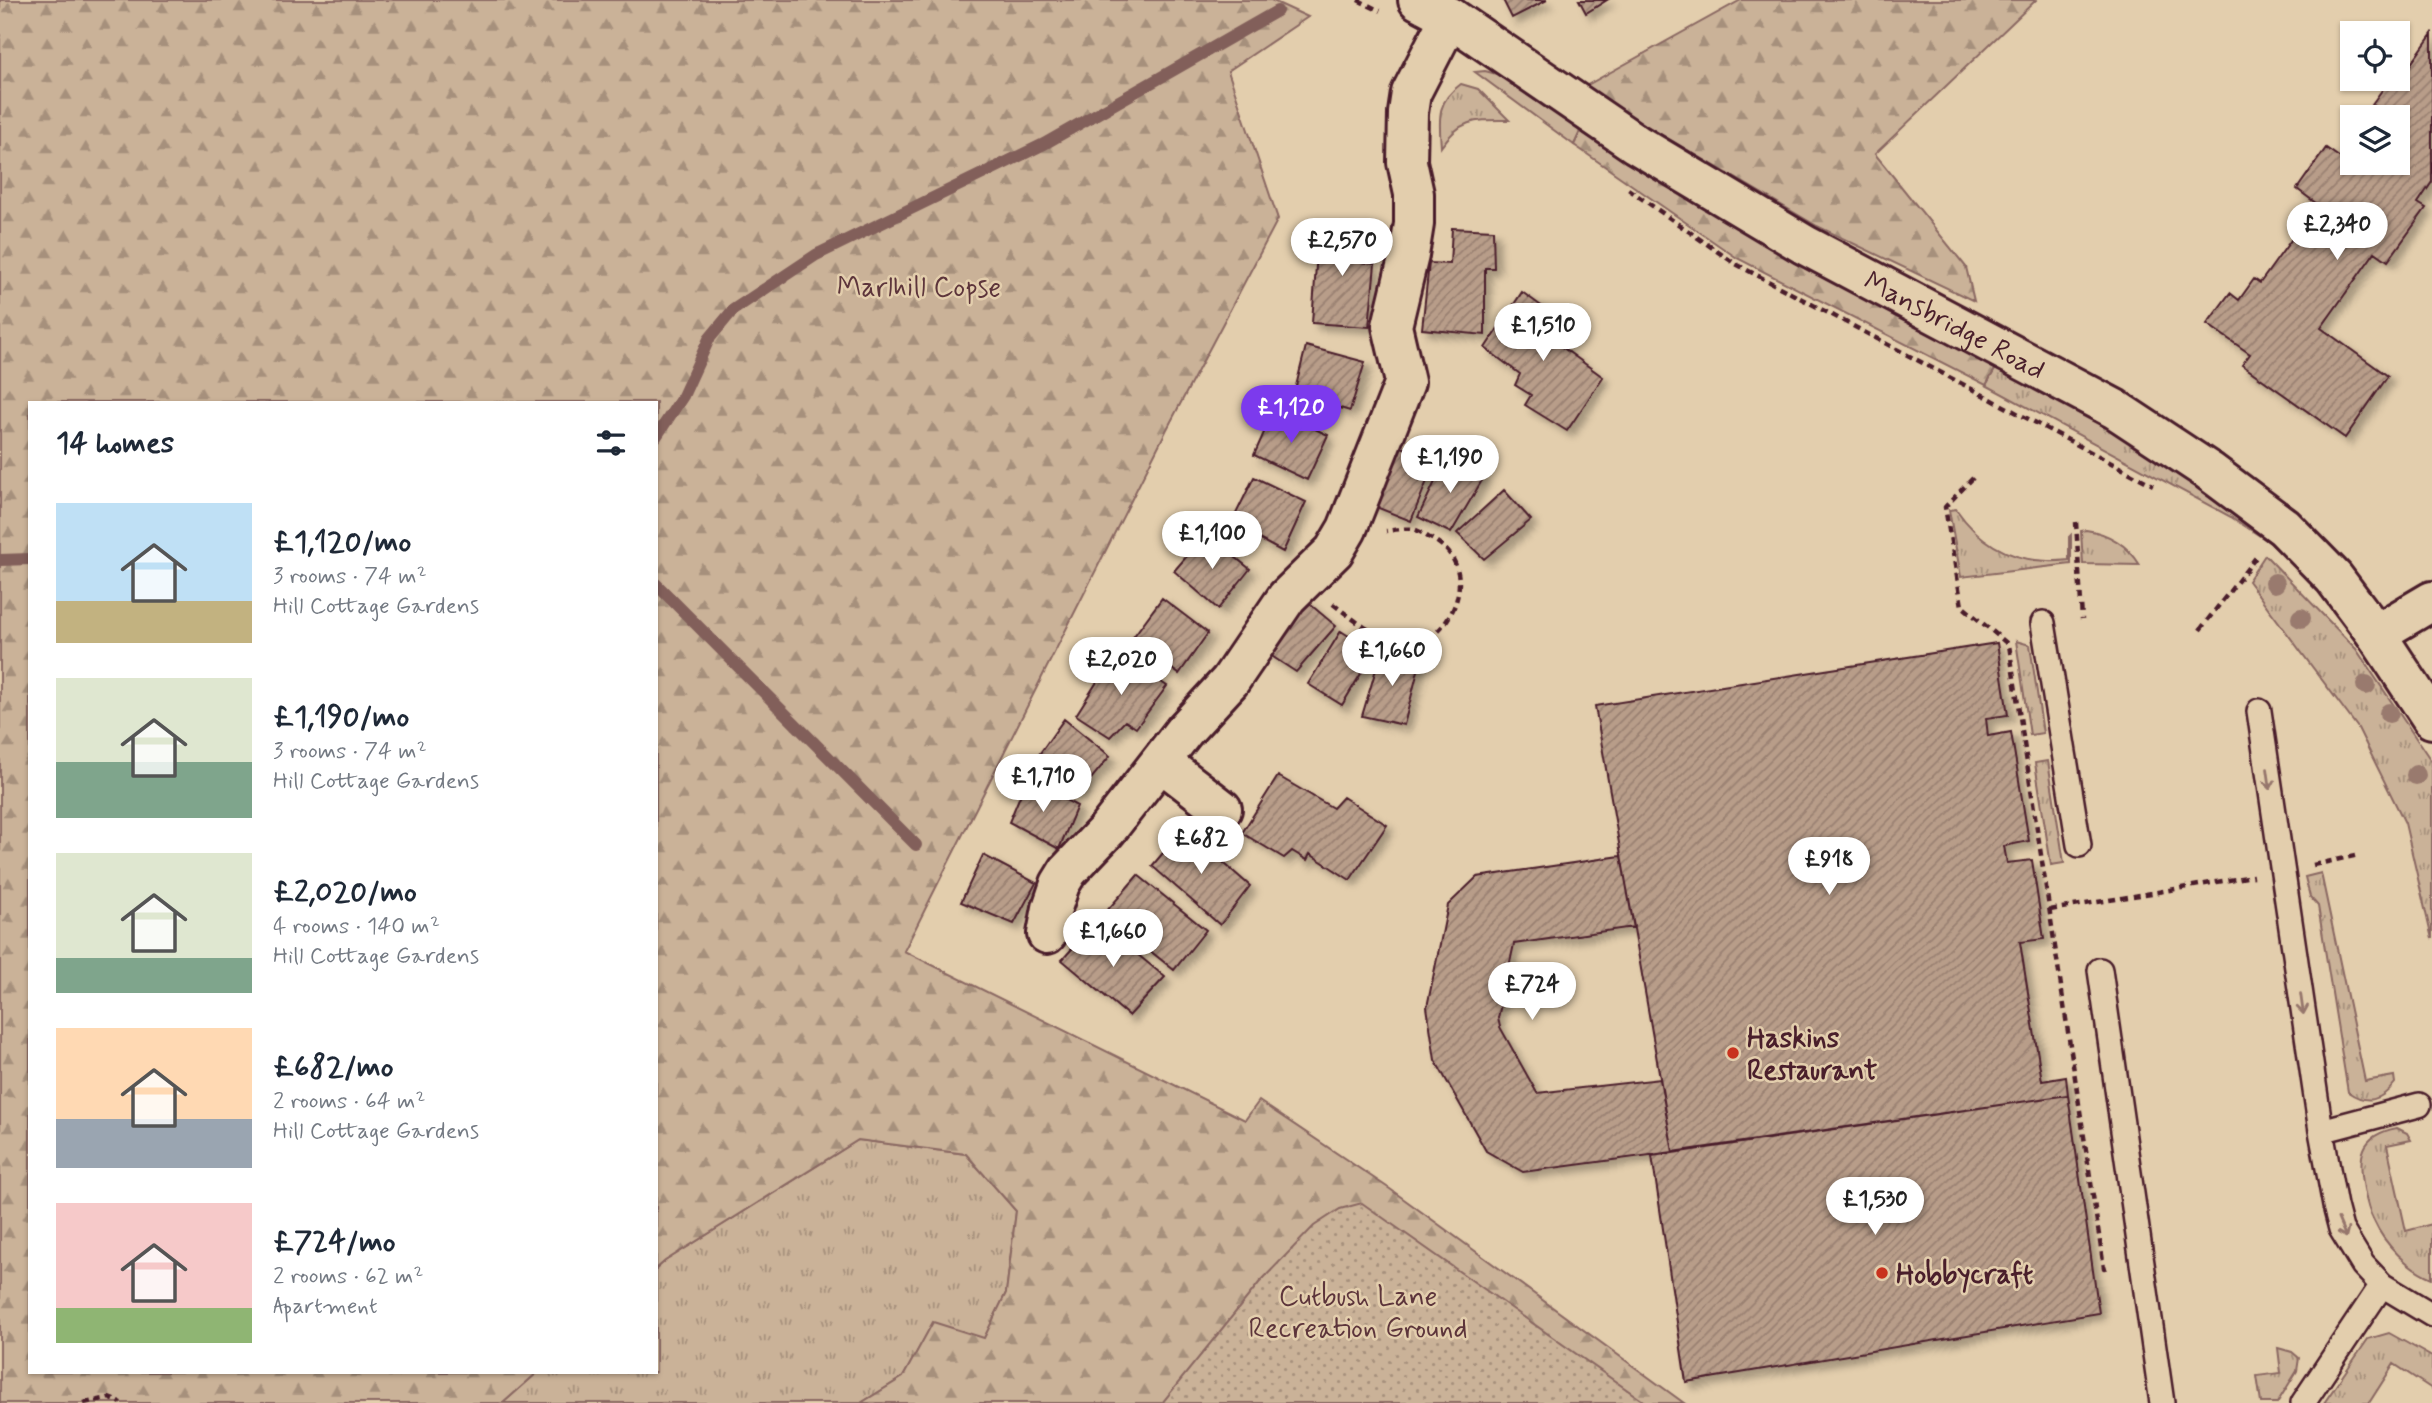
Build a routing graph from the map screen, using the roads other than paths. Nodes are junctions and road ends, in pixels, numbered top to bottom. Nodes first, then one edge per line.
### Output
1 (1419, 11) edge
2 (2432, 601) edge
3 (2043, 623) dead end
4 (2376, 634) junction
5 (2259, 712) dead end
6 (2432, 719) edge
7 (1161, 762) junction
8 (1222, 809) dead end
9 (2079, 845) dead end
10 (1047, 934) dead end
11 (2100, 970) dead end
12 (2419, 1105) dead end
13 (2321, 1131) junction
14 (2382, 1285) junction
15 (2432, 1315) edge
16 (2162, 1403) edge
17 (2303, 1403) edge

1 - 4 main road, Mansbridge Road
1 - 7 main road
2 - 4 main road
3 - 9 lane
4 - 6 main road, Mansbridge Road
5 -> 13 lane
7 - 8 main road
7 - 10 main road
11 - 16 lane
12 - 13 lane
13 -> 14 lane
14 - 15 lane
14 - 17 lane

